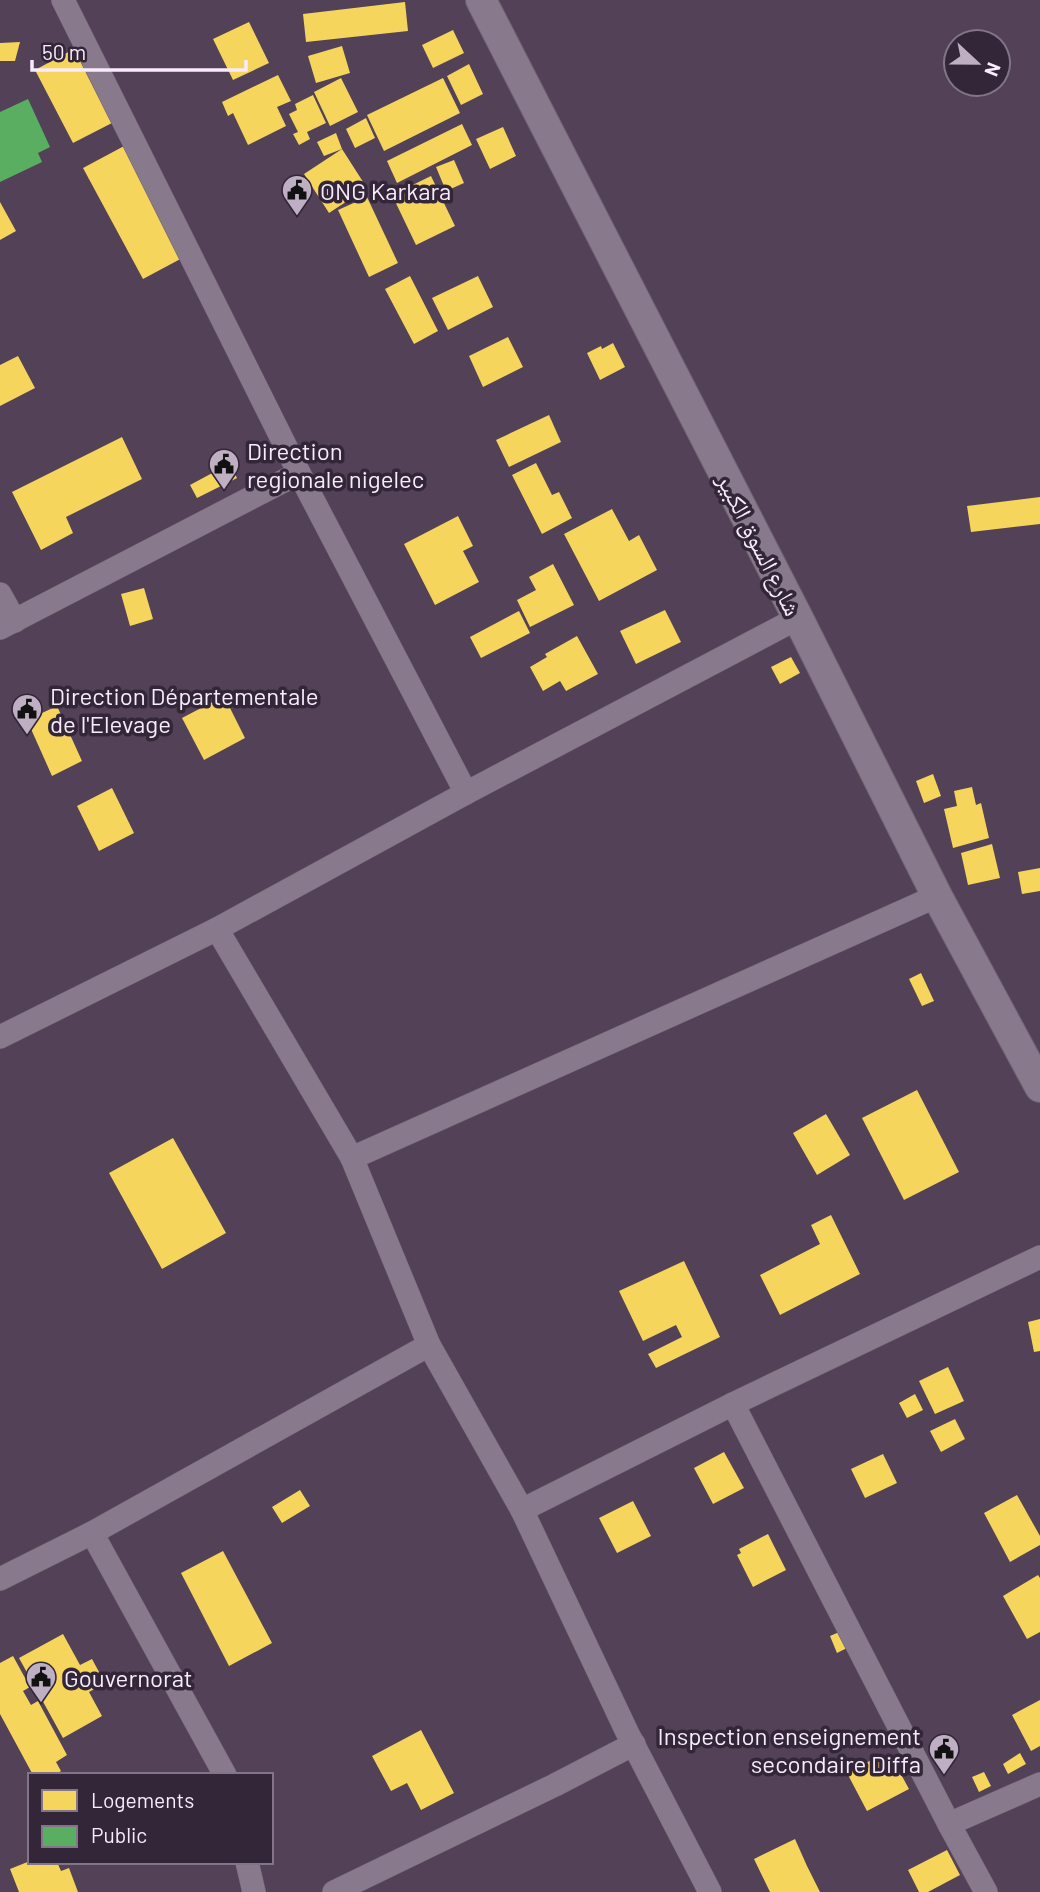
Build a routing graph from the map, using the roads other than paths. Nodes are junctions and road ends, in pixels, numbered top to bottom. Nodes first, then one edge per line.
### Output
1 (63, 0) edge
2 (481, 0) edge
3 (299, 473) junction
4 (0, 594) edge
5 (798, 618) junction
6 (7, 624) edge
7 (466, 793) junction
8 (937, 896) junction
9 (217, 929) junction
10 (1, 1032) edge
11 (1040, 1087) edge
12 (352, 1158) junction
13 (1040, 1257) edge
14 (429, 1345) junction
15 (733, 1404) junction
16 (522, 1510) junction
17 (92, 1533) junction
18 (0, 1579) edge
19 (634, 1744) junction
20 (224, 1773) edge
21 (1040, 1783) edge
22 (949, 1824) junction
23 (247, 1864) edge
24 (254, 1892) edge
25 (334, 1892) edge
26 (710, 1892) edge
27 (986, 1892) edge

1 - 3 street
2 - 5 street, شارع السوق الكبير
3 - 6 street
3 - 7 street
4 - 6 street
5 - 7 street
5 - 8 street, شارع السوق الكبير
7 - 9 street
8 - 11 street, شارع السوق الكبير
8 - 12 street
9 - 10 street
9 - 12 street
12 - 14 street
13 - 15 street
14 - 16 street
14 - 17 street
15 - 16 street
15 - 22 street
16 - 19 street
17 - 18 street
17 - 20 street
19 - 25 street
19 - 26 street
21 - 22 street
22 - 27 street
23 - 24 street

